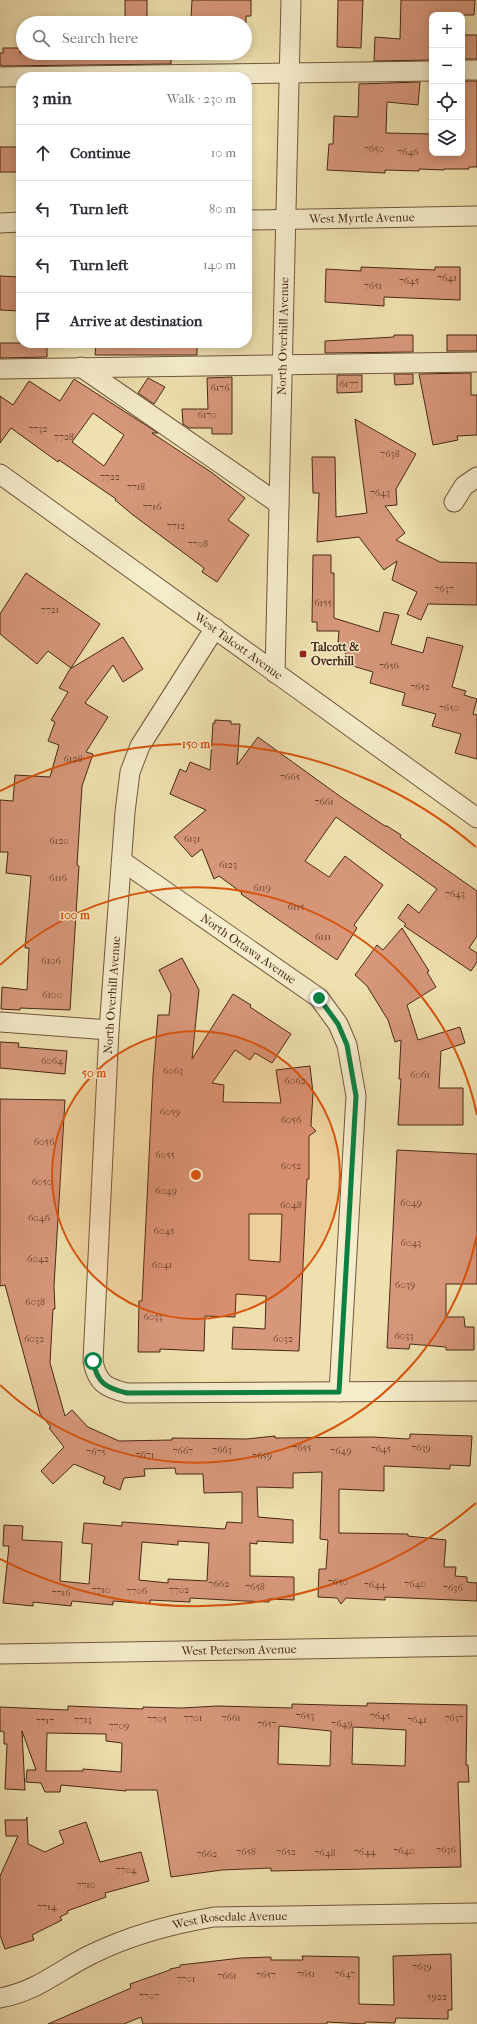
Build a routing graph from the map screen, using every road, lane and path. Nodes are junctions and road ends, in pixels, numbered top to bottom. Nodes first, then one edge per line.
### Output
1 (291, 0) edge
2 (429, 70) edge
3 (465, 70) edge
4 (477, 70) edge
5 (289, 73) junction
6 (252, 74) edge
7 (0, 77) edge
8 (16, 77) edge
9 (477, 216) edge
10 (286, 219) junction
11 (252, 220) edge
12 (16, 222) edge
13 (0, 223) edge
14 (477, 362) edge
15 (283, 364) junction
16 (81, 367) junction
17 (0, 369) edge
18 (0, 474) edge
19 (477, 477) edge
20 (454, 502) dead end
21 (279, 504) junction
22 (215, 628) junction
23 (275, 673) junction
24 (477, 818) edge
25 (122, 862) junction
26 (0, 1022) edge
27 (109, 1030) junction
28 (477, 1391) edge
29 (339, 1392) junction
30 (477, 1646) edge
31 (0, 1654) edge
32 (477, 1913) edge
33 (0, 1998) edge

1 - 5 street, North Overhill Avenue
2 - 5 street
3 - 4 street
5 - 6 street
5 - 10 street, North Overhill Avenue
7 - 8 street
9 - 10 street, West Myrtle Avenue
10 - 11 street, West Myrtle Avenue
10 - 15 street, North Overhill Avenue
12 - 13 street
14 - 15 street
15 - 16 street
15 - 21 street, North Overhill Avenue
16 - 17 street
16 - 21 street
18 - 22 street, West Talcott Avenue
19 - 20 street
21 - 23 street, North Overhill Avenue
22 - 23 street, West Talcott Avenue
22 - 25 street, North Overhill Avenue
23 - 24 street, West Talcott Avenue
25 - 27 street, North Overhill Avenue
25 - 29 street, North Ottawa Avenue
26 - 27 street
27 - 29 street, North Overhill Avenue
28 - 29 street
30 - 31 street, West Peterson Avenue
32 - 33 street, West Rosedale Avenue

